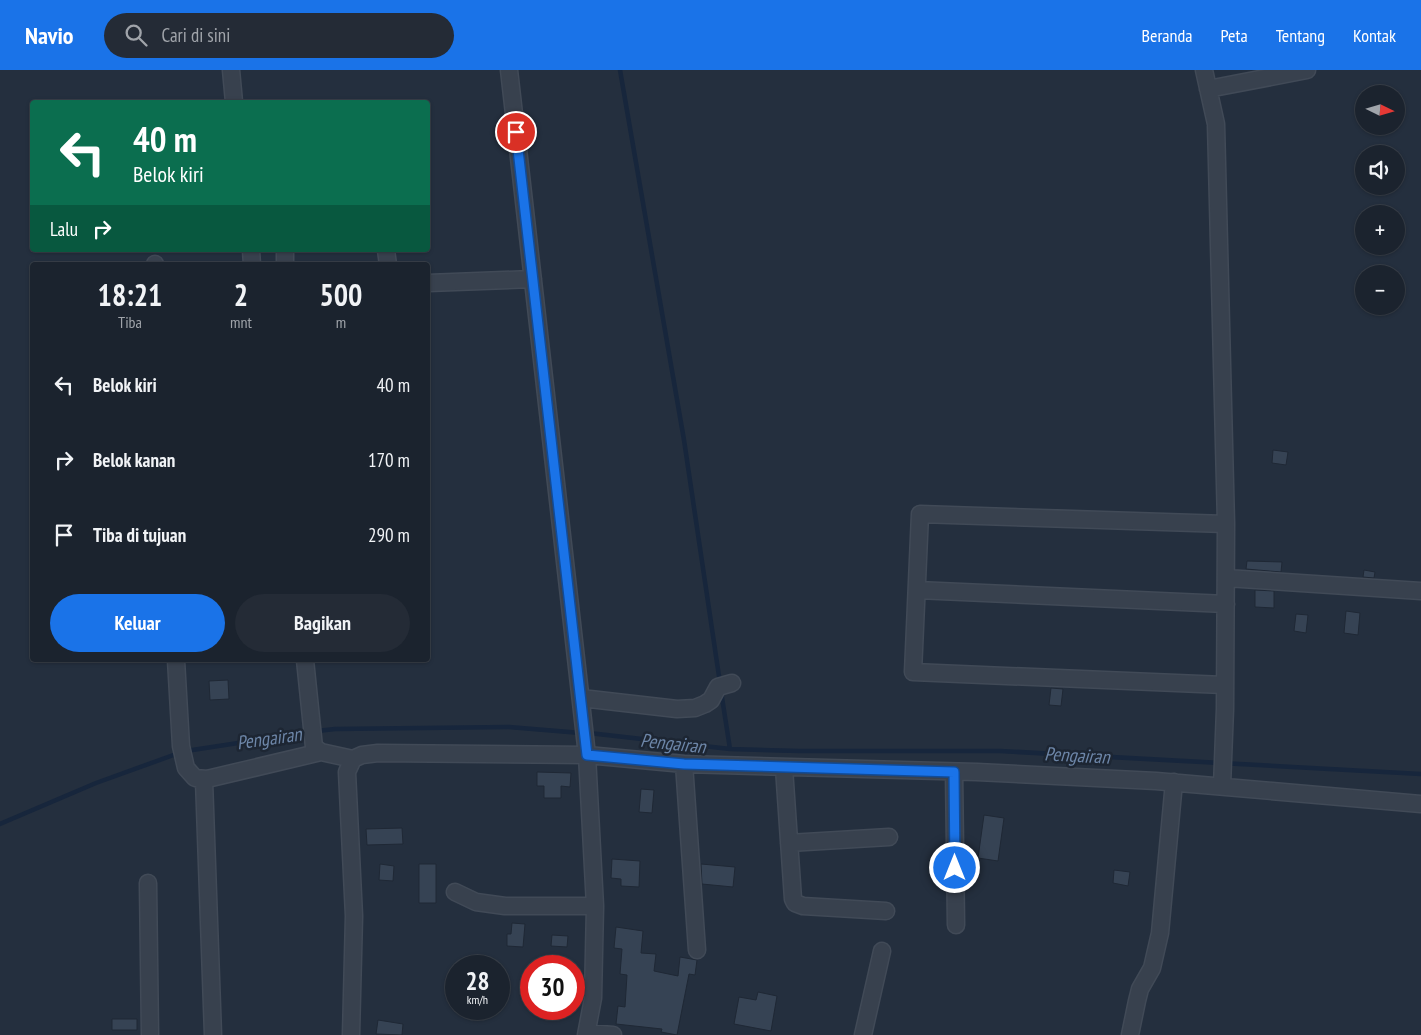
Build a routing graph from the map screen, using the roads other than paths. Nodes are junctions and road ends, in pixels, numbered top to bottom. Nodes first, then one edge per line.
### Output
1 (231, 70) edge
2 (509, 70) edge
3 (1204, 70) edge
4 (1307, 70) edge
5 (1208, 89) junction
6 (234, 100) edge
7 (533, 279) junction
8 (430, 283) edge
9 (1226, 524) junction
10 (1226, 578) junction
11 (917, 590) junction
12 (1421, 591) edge
13 (1226, 604) junction
14 (176, 662) edge
15 (305, 662) edge
16 (725, 685) dead end
17 (1224, 685) junction
18 (581, 698) junction
19 (315, 737) junction
20 (587, 751) junction
21 (353, 759) junction
22 (684, 764) junction
23 (784, 768) junction
24 (954, 772) junction
25 (204, 780) junction
26 (1174, 782) junction
27 (1222, 786) junction
28 (1421, 804) edge
29 (889, 837) dead end
30 (789, 843) junction
31 (148, 883) dead end
32 (455, 892) dead end
33 (595, 906) junction
34 (886, 911) dead end
35 (956, 925) dead end
36 (697, 950) dead end
37 (882, 951) dead end
38 (586, 1034) edge
39 (150, 1035) edge
40 (213, 1035) edge
41 (351, 1035) edge
42 (612, 1035) edge
43 (863, 1035) edge
44 (1130, 1035) edge

1 - 6 street
2 - 7 street
3 - 5 street
4 - 5 street
5 - 9 street
7 - 8 street
7 - 18 street
9 - 10 street
9 - 11 street
10 - 12 street
10 - 13 street
11 - 13 street
11 - 17 street
13 - 17 street
14 - 25 street
15 - 19 street
16 - 18 street
17 - 27 street
18 - 20 street
19 - 21 street
19 - 25 street
20 - 21 street
20 - 22 street
20 - 33 street
21 - 41 street
22 - 23 street
22 - 36 street
23 - 24 street
23 - 30 street
24 - 26 street
24 - 35 street
25 - 40 street
26 - 27 street
26 - 44 street
27 - 28 street
29 - 30 street
30 - 34 street
31 - 39 street
32 - 33 street
33 - 38 street
37 - 43 street
38 - 42 street

